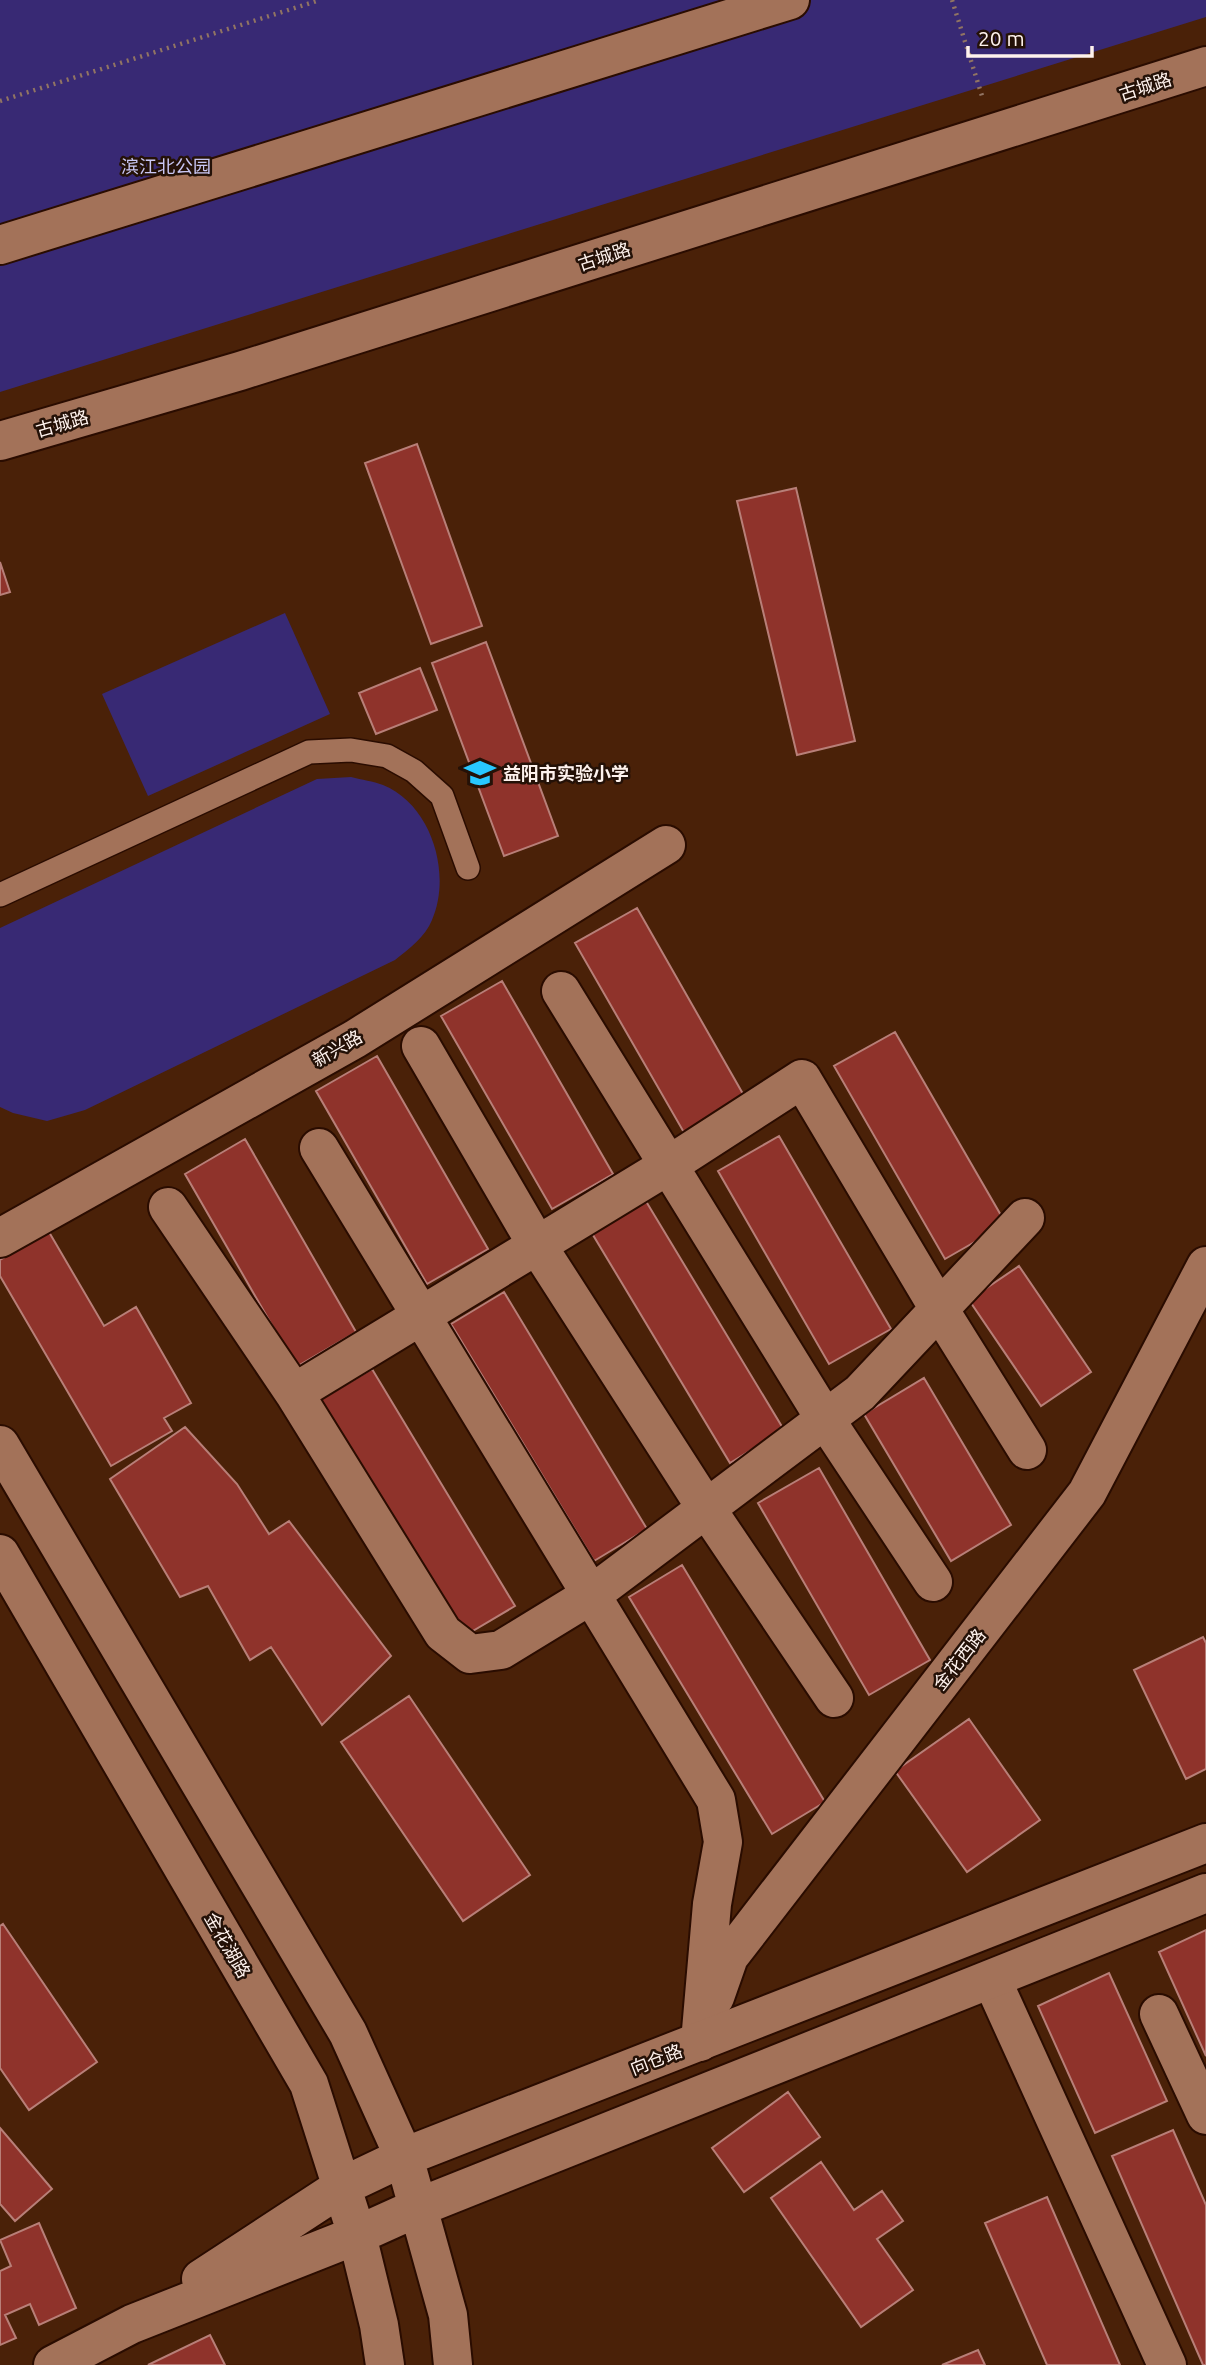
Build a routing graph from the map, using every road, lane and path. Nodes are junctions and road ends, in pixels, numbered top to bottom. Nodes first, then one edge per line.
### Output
1 (320, 0) edge
2 (790, 0) edge
3 (952, 0) edge
4 (1206, 66) edge
5 (0, 101) edge
6 (994, 133) junction
7 (0, 245) edge
8 (0, 441) edge
9 (666, 845) dead end
10 (468, 868) dead end
11 (0, 895) edge
12 (561, 991) dead end
13 (421, 1046) dead end
14 (320, 1147) dead end
15 (668, 1166) junction
16 (168, 1207) dead end
17 (1025, 1218) dead end
18 (0, 1238) edge
19 (537, 1245) junction
20 (1206, 1266) edge
21 (939, 1309) junction
22 (421, 1314) junction
23 (294, 1393) junction
24 (825, 1419) junction
25 (0, 1445) edge
26 (1027, 1450) dead end
27 (706, 1508) junction
28 (0, 1554) edge
29 (933, 1582) dead end
30 (591, 1594) junction
31 (834, 1698) dead end
32 (1206, 1843) edge
33 (1206, 1893) edge
34 (992, 1980) junction
35 (1158, 2014) dead end
36 (700, 2042) junction
37 (1206, 2115) edge
38 (404, 2157) junction
39 (343, 2186) junction
40 (419, 2207) junction
41 (357, 2235) junction
42 (132, 2324) junction
43 (53, 2365) edge
44 (385, 2365) edge
45 (453, 2365) edge
46 (1167, 2365) edge

1 - 5 path
2 - 7 street
3 - 6 path
4 - 6 street, 古城路
6 - 8 street, 古城路
9 - 18 street, 新兴路
10 - 11 lane
12 - 15 street
13 - 19 street
14 - 22 street
15 - 19 street
15 - 21 street
15 - 24 street
16 - 23 street
17 - 21 street
19 - 22 street
19 - 27 street
20 - 36 street, 金花西路
21 - 24 street
21 - 26 street
22 - 23 street
22 - 30 street
23 - 30 street
24 - 27 street
24 - 29 street
25 - 38 street
27 - 30 street
27 - 31 street
28 - 39 street, 金花湖路
30 - 36 street
32 - 36 street, 向仓路
33 - 34 street, 向仓路
34 - 40 street, 向仓路
34 - 46 street
35 - 37 street
36 - 38 street, 向仓路
38 - 39 street, 向仓路
38 - 40 street
39 - 41 street, 金花湖路
39 - 42 street, 向仓路
40 - 41 street, 向仓路
40 - 45 street
41 - 42 street, 向仓路
41 - 44 street, 金花湖路
42 - 43 street, 向仓路

